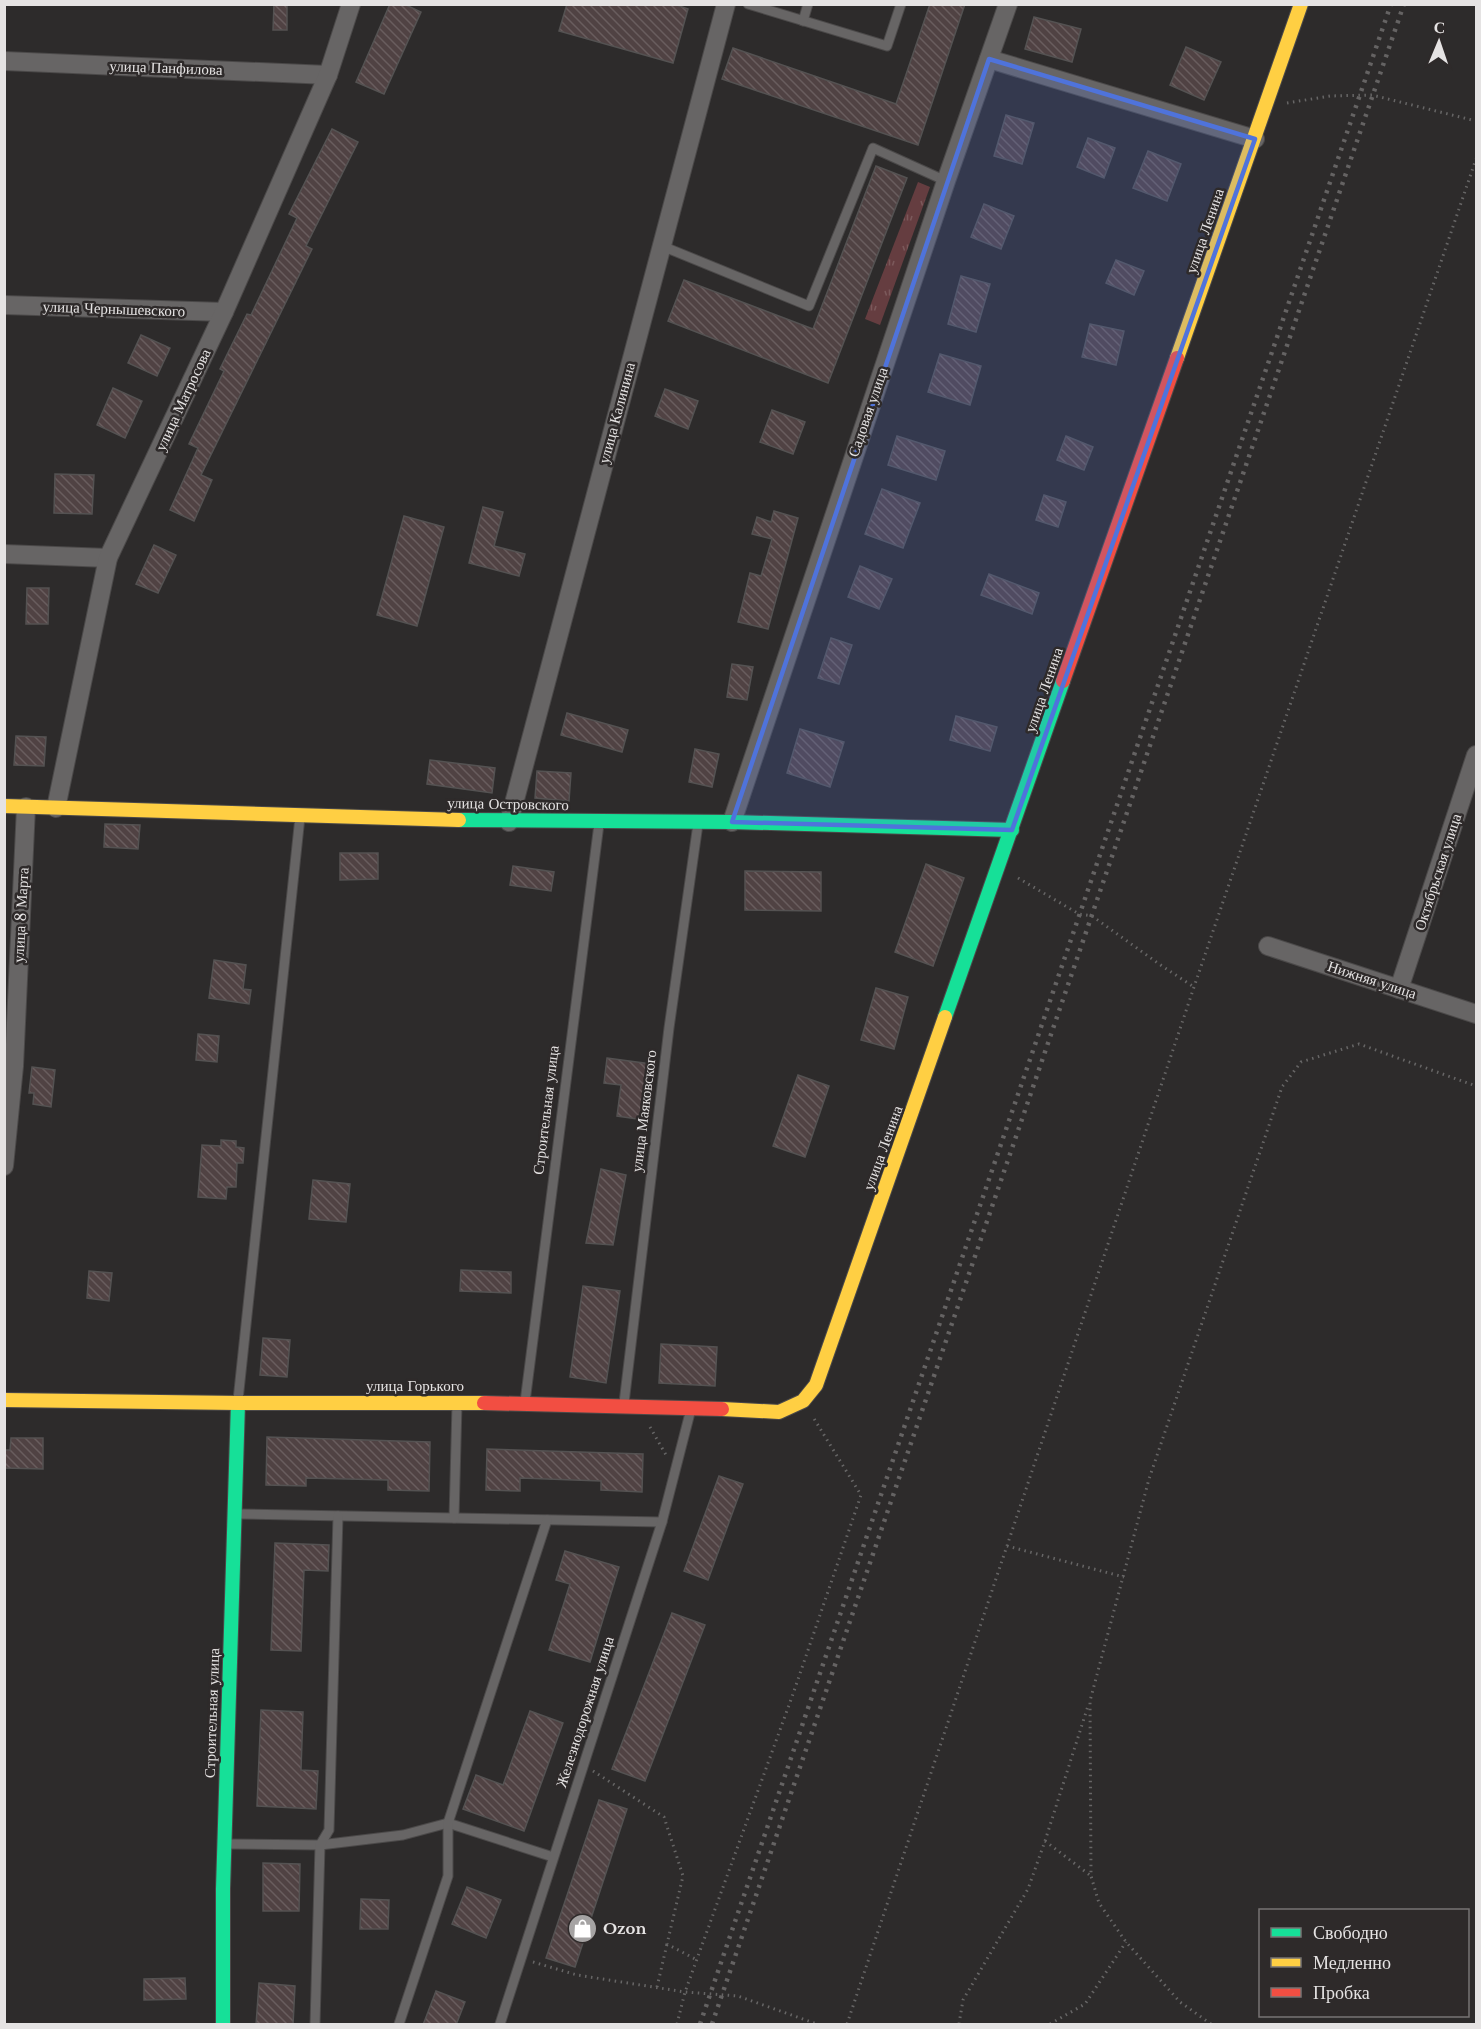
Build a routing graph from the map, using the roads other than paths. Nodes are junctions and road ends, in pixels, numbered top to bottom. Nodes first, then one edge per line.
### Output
1 (351, 4) edge
2 (726, 4) edge
3 (748, 4) edge
4 (808, 4) edge
5 (901, 4) edge
6 (1008, 4) edge
7 (1301, 4) edge
8 (803, 21) junction
9 (989, 59) junction
10 (4, 61) edge
11 (328, 75) junction
12 (1255, 139) junction
13 (946, 181) junction
14 (662, 246) junction
15 (4, 306) edge
16 (224, 312) junction
17 (4, 554) edge
18 (108, 558) junction
19 (1476, 759) edge
20 (4, 806) edge
21 (26, 807) junction
22 (56, 808) junction
23 (300, 815) junction
24 (600, 821) junction
25 (699, 821) junction
26 (509, 822) junction
27 (732, 822) junction
28 (1012, 830) junction
29 (1268, 946) dead end
30 (1399, 989) junction
31 (1476, 1014) edge
32 (9, 1066) edge
33 (4, 1166) edge
34 (816, 1385) joint
35 (4, 1400) edge
36 (457, 1402) junction
37 (238, 1403) junction
38 (525, 1404) junction
39 (623, 1405) junction
40 (691, 1407) junction
41 (236, 1514) junction
42 (338, 1516) junction
43 (454, 1518) junction
44 (546, 1520) junction
45 (662, 1522) junction
46 (448, 1822) junction
47 (224, 1844) junction
48 (320, 1845) junction
49 (553, 1857) junction
50 (223, 2025) edge
51 (315, 2025) edge
52 (399, 2025) edge
53 (500, 2025) edge

1 - 11 street, улица Матросова
2 - 14 street, улица Калинина
3 - 8 lane
4 - 8 lane
5 - 8 lane
6 - 9 street, Садовая улица
7 - 12 street, улица Ленина
9 - 12 street
9 - 13 street, Садовая улица
10 - 11 street, улица Панфилова
11 - 16 street, улица Матросова
12 - 28 street, улица Ленина
13 - 14 lane
13 - 27 street, Садовая улица
14 - 26 street, улица Калинина
15 - 16 street, улица Чернышевского
16 - 18 street, улица Матросова
17 - 18 street
18 - 22 street, улица Матросова
19 - 30 street, Октябрьская улица
20 - 21 street, улица Островского
21 - 22 street, улица Островского
21 - 32 street, улица 8 Марта
22 - 23 street, улица Островского
23 - 26 street, улица Островского
23 - 37 lane
24 - 25 street, улица Островского
24 - 26 street, улица Островского
24 - 38 lane, Строительная улица
25 - 27 street, улица Островского
25 - 39 lane, улица Маяковского
27 - 28 street, улица Островского
28 - 34 street, улица Ленина
29 - 30 street, Нижняя улица
30 - 31 street, Нижняя улица
32 - 33 street, улица 8 Марта
34 - 40 street, улица Горького
35 - 37 street, улица Горького
36 - 37 street, улица Горького
36 - 38 street, улица Горького
36 - 43 lane
37 - 41 street, Строительная улица
38 - 39 street, улица Горького
39 - 40 street, улица Горького
40 - 45 lane, Железнодорожная улица
41 - 42 lane
41 - 47 street, Строительная улица
42 - 43 lane
42 - 48 lane
43 - 44 lane
44 - 45 lane
44 - 46 lane
45 - 49 lane, Железнодорожная улица
46 - 48 lane
46 - 49 lane
46 - 52 lane
47 - 48 lane
47 - 50 street, Строительная улица
48 - 51 lane
49 - 53 lane, Железнодорожная улица

